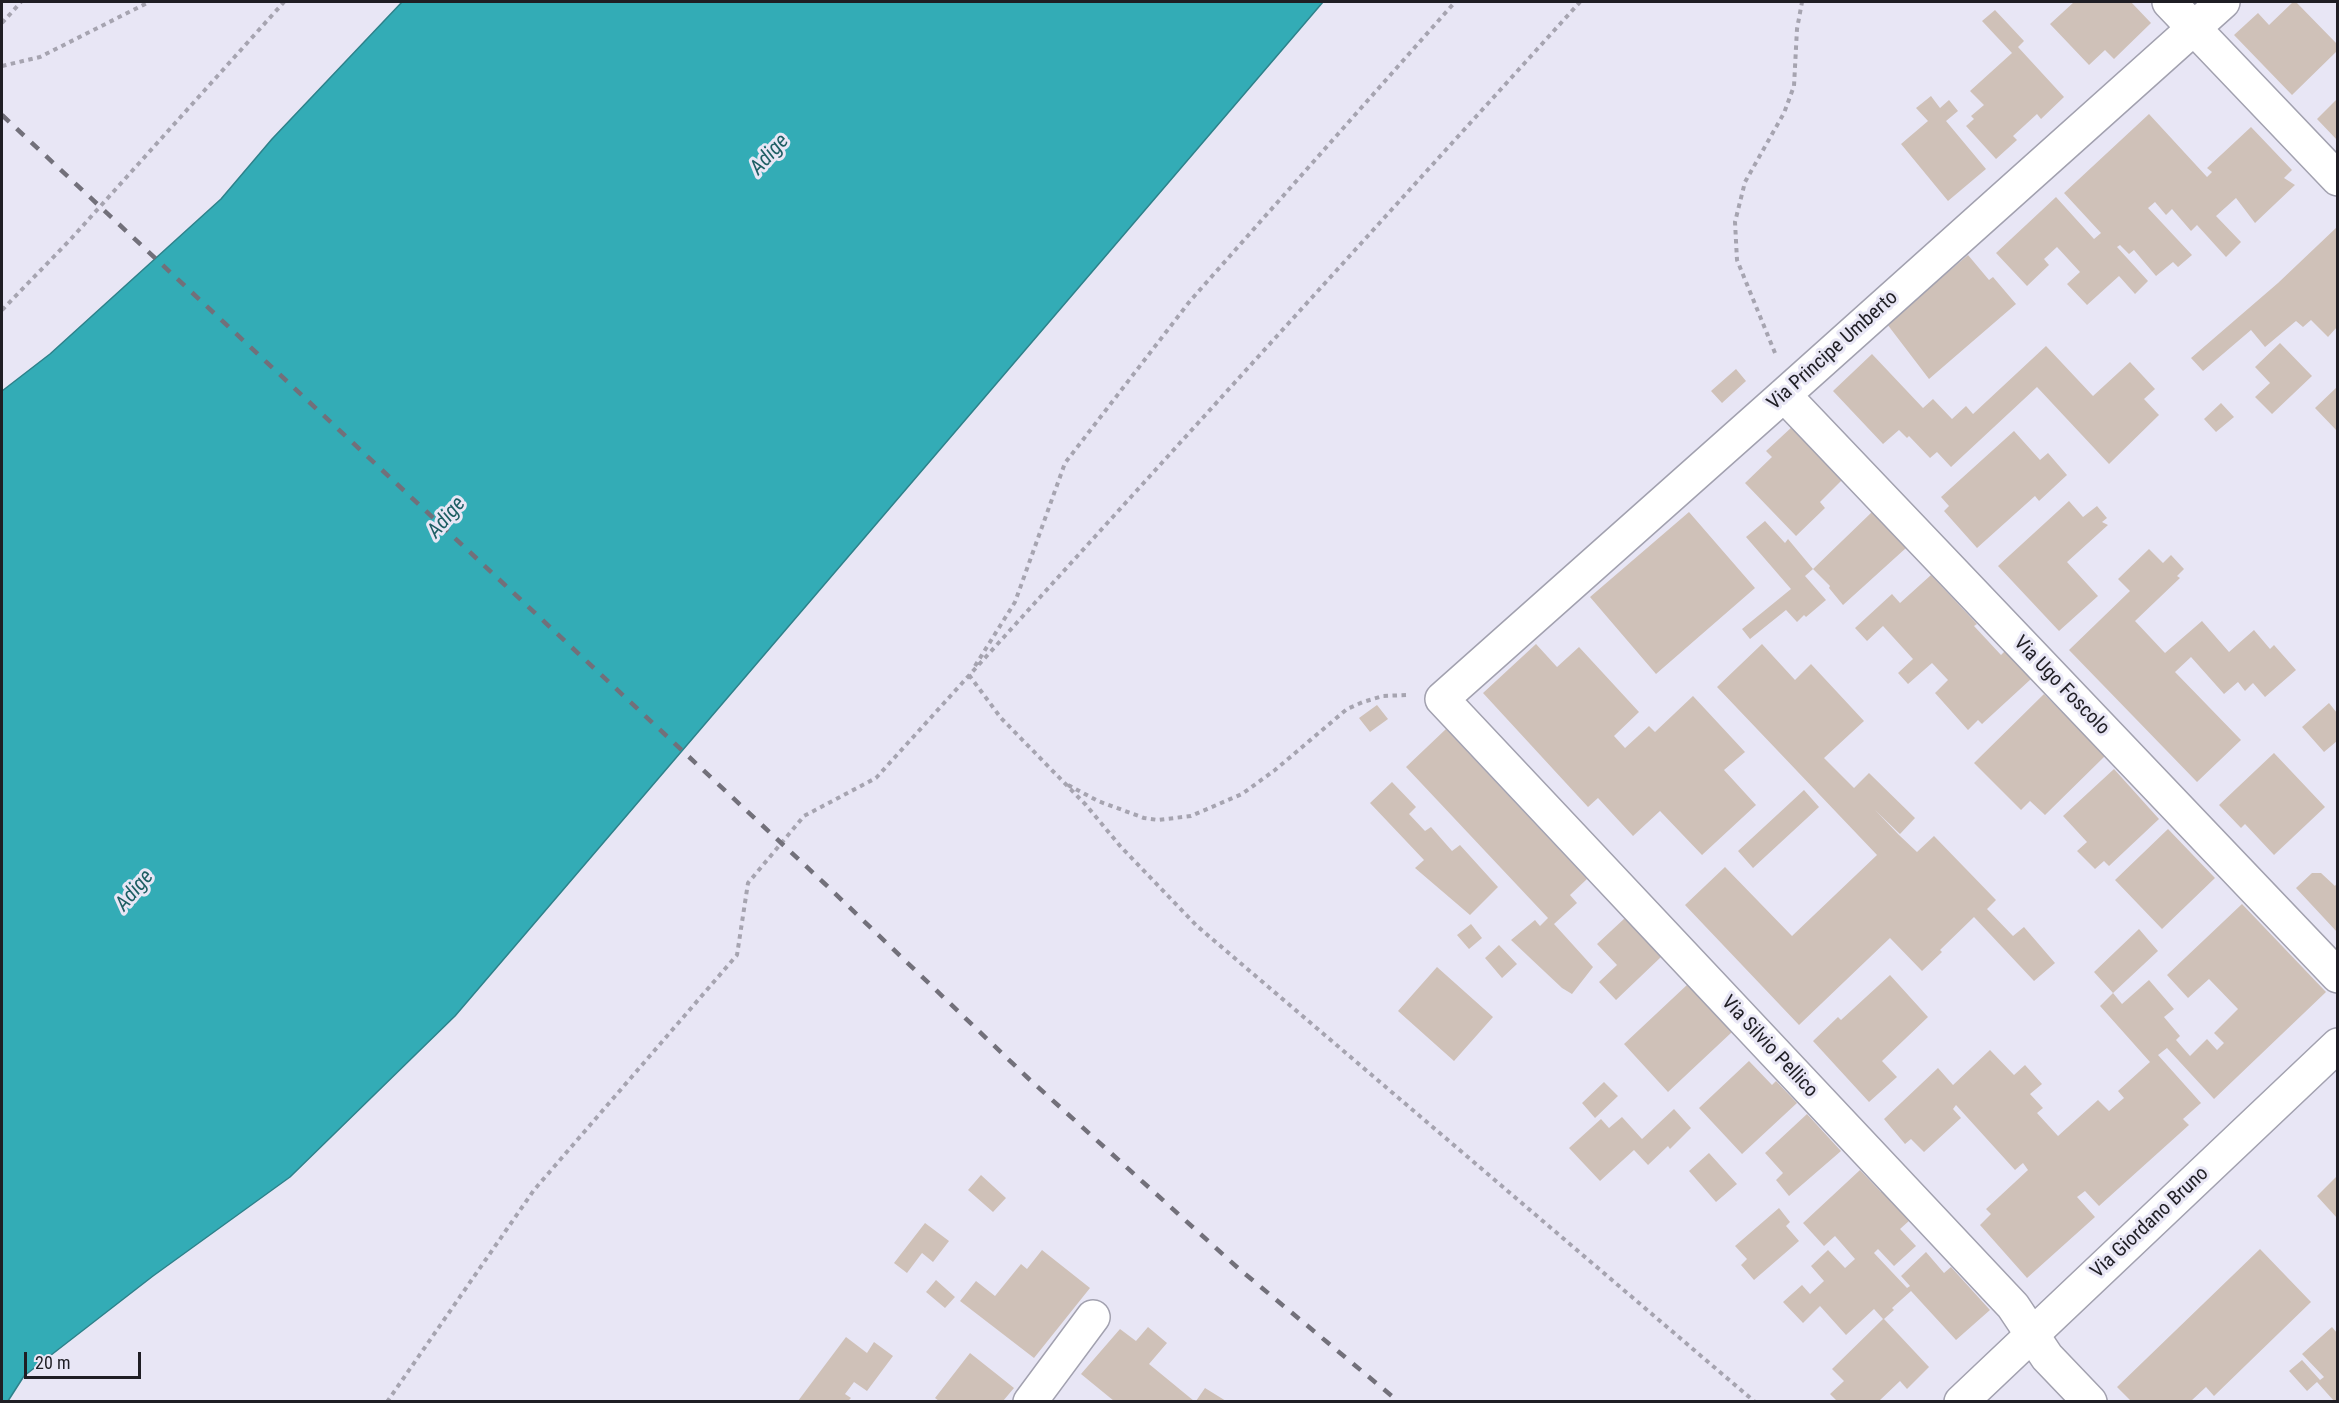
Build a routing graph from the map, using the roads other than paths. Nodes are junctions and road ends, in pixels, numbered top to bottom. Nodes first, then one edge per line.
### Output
1 (2169, 2) edge
2 (2223, 2) edge
3 (2194, 27) junction
4 (2337, 179) edge
5 (1784, 395) junction
6 (1442, 699) joint
7 (2337, 976) edge
8 (2337, 1045) edge
9 (1093, 1317) dead end
10 (2032, 1334) junction
11 (1030, 1401) edge
12 (1961, 1401) edge
13 (2090, 1401) edge

1 - 3 street
2 - 3 street, Via Principe Umberto
3 - 4 street
3 - 5 street, Via Principe Umberto
5 - 6 street, Via Principe Umberto
5 - 7 street, Via Ugo Foscolo
6 - 10 street, Via Silvio Pellico
8 - 10 street, Via Giordano Bruno
9 - 11 street
10 - 12 street, Via Giordano Bruno
10 - 13 street, Via Silvio Pellico

